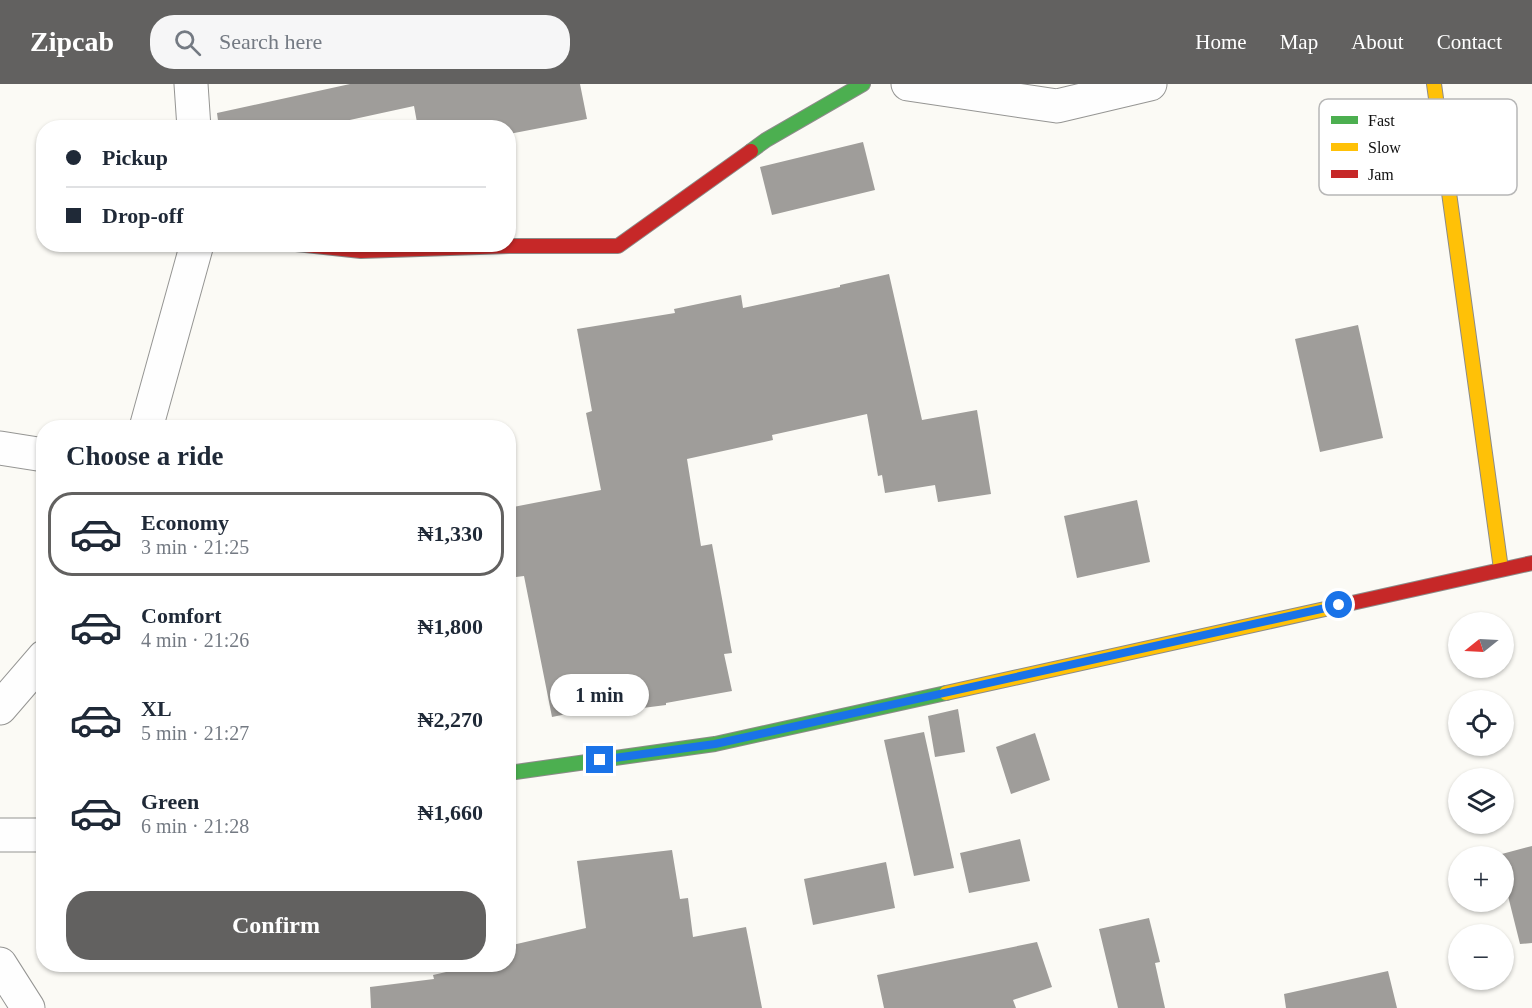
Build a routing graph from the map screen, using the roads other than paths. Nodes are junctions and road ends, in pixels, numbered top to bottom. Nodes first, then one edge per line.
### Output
1 (191, 84) edge
2 (863, 84) edge
3 (908, 84) edge
4 (1150, 84) edge
5 (1434, 84) edge
6 (1436, 99) edge
7 (193, 120) edge
8 (1449, 195) edge
9 (516, 246) edge
10 (195, 252) edge
11 (148, 420) edge
12 (0, 448) edge
13 (36, 454) edge
14 (1532, 563) edge
15 (1501, 569) junction
16 (36, 666) edge
17 (0, 708) edge
18 (516, 772) edge
19 (0, 835) edge
20 (36, 835) edge
21 (0, 964) edge
22 (28, 1008) edge

1 - 7 street
2 - 9 street
3 - 4 street
5 - 6 street
8 - 15 street
10 - 11 street
12 - 13 street
14 - 15 street
15 - 18 street
16 - 17 street
19 - 20 street
21 - 22 street

